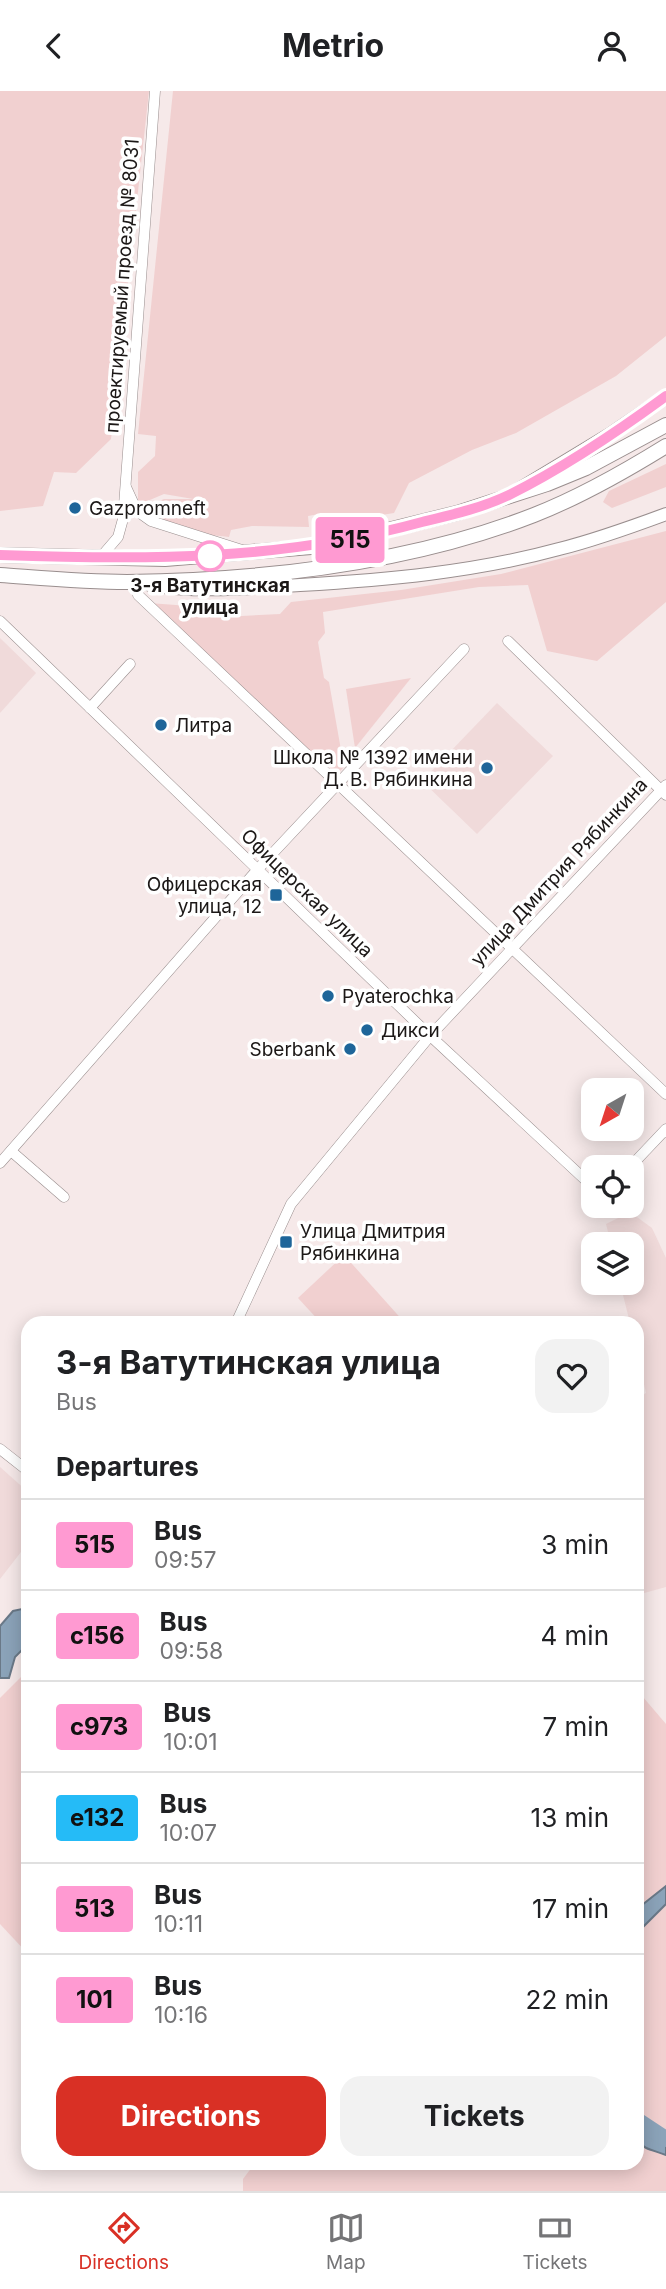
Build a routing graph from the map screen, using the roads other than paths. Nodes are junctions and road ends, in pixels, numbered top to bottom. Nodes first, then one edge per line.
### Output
1 (155, 91) edge
2 (666, 396) edge
3 (666, 425) edge
4 (666, 446) edge
5 (125, 483) junction
6 (508, 496) junction
7 (666, 515) edge
8 (252, 552) junction
9 (0, 555) edge
10 (371, 558) junction
11 (99, 559) junction
12 (0, 575) edge
13 (128, 582) junction
14 (260, 588) junction
15 (138, 595) dead end
16 (0, 621) edge
17 (508, 641) dead end
18 (464, 649) dead end
19 (130, 664) dead end
20 (90, 708) junction
21 (336, 785) junction
22 (664, 790) edge
23 (258, 869) junction
24 (510, 949) junction
25 (430, 1036) junction
26 (666, 1094) edge
27 (666, 1129) edge
28 (11, 1151) junction
29 (641, 1155) edge
30 (0, 1163) edge
31 (581, 1177) edge
32 (64, 1197) dead end
33 (239, 1316) edge
34 (0, 1449) edge
35 (21, 1466) edge

1 - 5 street, проектируемый проезд № 8031
2 - 6 main road
3 - 6 highway
4 - 10 highway
5 - 8 street
5 - 11 street, проектируемый проезд № 8031
6 - 8 highway
7 - 14 main road
8 - 11 highway
9 - 11 highway
10 - 13 highway
10 - 14 street
12 - 13 highway
13 - 14 main road
15 - 21 street
16 - 20 street, Офицерская улица
17 - 22 street
18 - 21 street
19 - 20 street
20 - 23 street, Офицерская улица
21 - 23 street
21 - 24 street
22 - 24 street, улица Дмитрия Рябинкина
23 - 25 street, Офицерская улица
23 - 28 street
24 - 25 street, улица Дмитрия Рябинкина
24 - 26 street
25 - 31 street, Офицерская улица
25 - 33 street, улица Дмитрия Рябинкина
27 - 29 street
28 - 30 street
28 - 32 street
34 - 35 street

